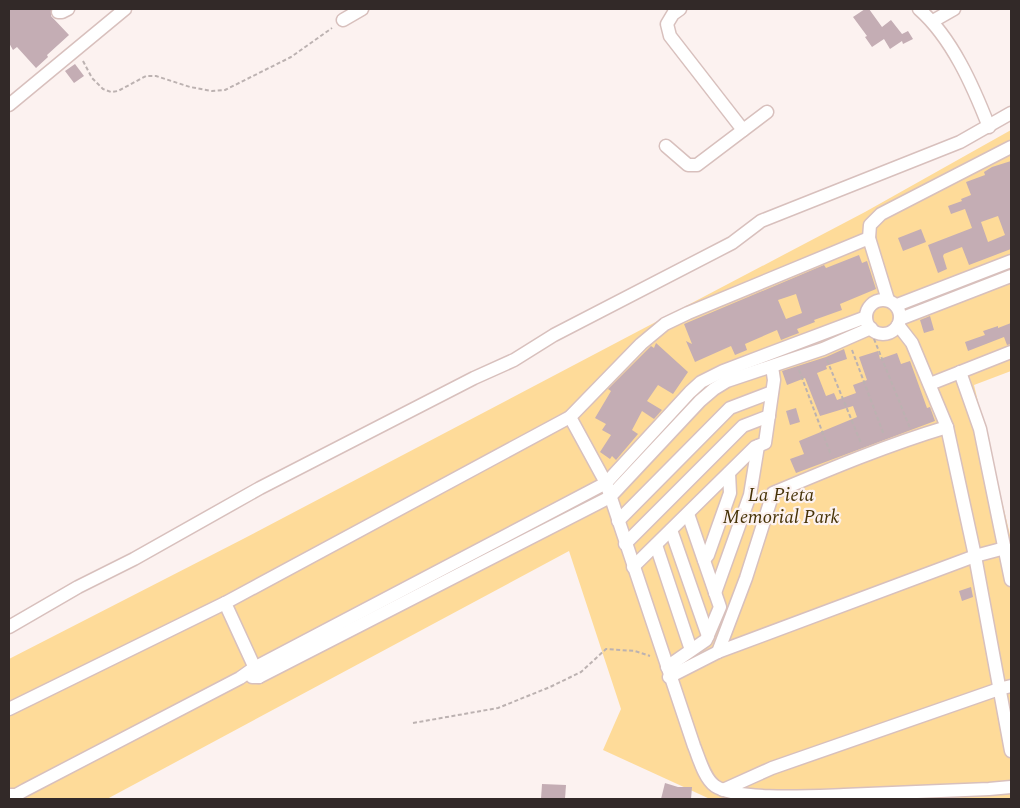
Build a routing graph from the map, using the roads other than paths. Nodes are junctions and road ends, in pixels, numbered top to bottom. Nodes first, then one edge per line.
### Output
1 (125, 9) edge
2 (362, 9) edge
3 (680, 9) edge
4 (919, 9) edge
5 (954, 9) edge
6 (343, 20) road end
7 (933, 21) junction
8 (9, 105) edge
9 (767, 112) dead end
10 (1011, 113) edge
11 (989, 127) junction
12 (744, 130) junction
13 (666, 146) dead end
14 (1011, 147) edge
15 (869, 238) junction
16 (1011, 261) edge
17 (1011, 276) edge
18 (892, 303) junction
19 (899, 322) junction
20 (869, 325) junction
21 (1011, 352) edge
22 (772, 367) junction
23 (960, 372) junction
24 (701, 382) junction
25 (930, 384) junction
26 (772, 392) junction
27 (710, 393) junction
28 (768, 416) junction
29 (570, 417) junction
30 (947, 427) junction
31 (758, 446) junction
32 (729, 473) junction
33 (606, 483) junction
34 (610, 497) junction
35 (703, 498) junction
36 (688, 514) junction
37 (618, 521) junction
38 (672, 530) junction
39 (694, 531) junction
40 (625, 544) junction
41 (656, 545) junction
42 (1005, 548) junction
43 (976, 556) junction
44 (704, 560) junction
45 (633, 568) junction
46 (1011, 580) edge
47 (715, 593) junction
48 (225, 603) junction
49 (9, 627) edge
50 (708, 636) junction
51 (691, 650) junction
52 (718, 652) junction
53 (667, 668) junction
54 (257, 672) junction
55 (1005, 688) edge
56 (9, 709) edge
57 (1011, 751) edge
58 (1011, 787) edge
59 (723, 790) junction
60 (9, 795) edge

1 - 8 street
2 - 6 street
3 - 12 street
4 - 7 street
5 - 7 street
7 - 11 street
9 - 12 street
10 - 11 street
11 - 49 street
12 - 13 street
14 - 15 street
15 - 18 street
15 - 29 street
16 - 18 street
17 - 19 street
18 - 19 street
18 - 20 street
19 - 20 street
19 - 25 street
20 - 22 street
20 - 24 street
21 - 23 street
22 - 26 street
22 - 27 street
23 - 25 street
23 - 42 street
24 - 27 street
24 - 33 street
25 - 30 street
26 - 28 street
26 - 37 street
27 - 34 street
28 - 31 street
28 - 40 street
29 - 33 street
29 - 48 street
30 - 43 street
30 - 52 street
31 - 32 street
31 - 47 street
32 - 35 street
32 - 44 street
33 - 34 street
33 - 54 street
34 - 37 street
34 - 54 street
35 - 36 street
35 - 39 street
36 - 38 street
36 - 39 street
37 - 40 street
38 - 41 street
38 - 50 street
39 - 44 street
40 - 45 street
41 - 45 street
41 - 51 street
42 - 43 street
42 - 46 street
43 - 52 street
43 - 55 street
44 - 47 street
45 - 53 street
47 - 50 street
48 - 54 street
48 - 56 street
50 - 51 street
51 - 53 street
52 - 53 street
53 - 59 street
54 - 60 street
55 - 57 street
55 - 59 street
58 - 59 street

